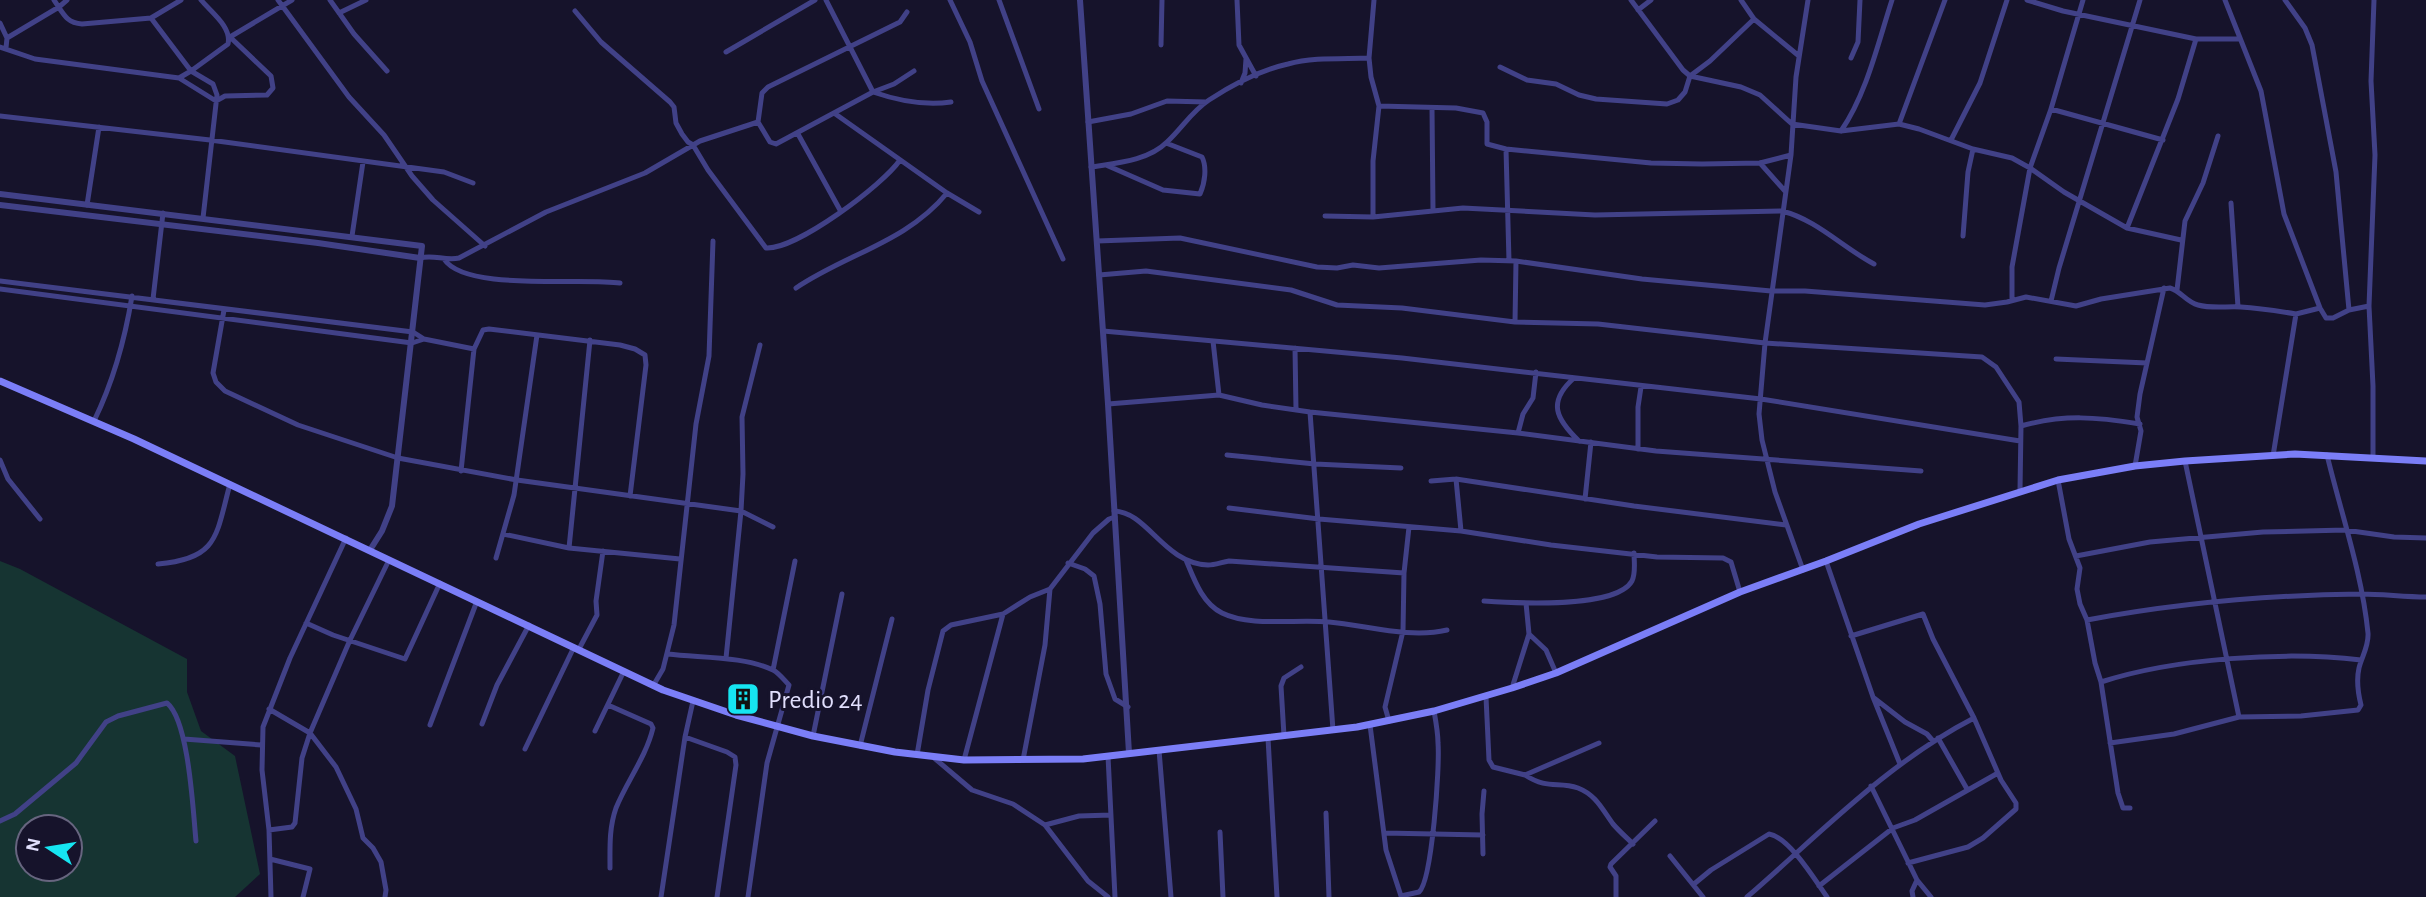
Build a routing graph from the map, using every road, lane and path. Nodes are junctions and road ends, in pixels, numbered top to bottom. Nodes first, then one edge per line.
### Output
1 (54, 0) edge
2 (67, 0) edge
3 (181, 0) edge
4 (201, 0) edge
5 (278, 0) edge
6 (292, 0) edge
7 (331, 0) edge
8 (366, 0) edge
9 (816, 0) edge
10 (826, 0) edge
11 (950, 0) edge
12 (999, 0) edge
13 (1080, 0) edge
14 (1162, 0) edge
15 (1237, 0) edge
16 (1374, 0) edge
17 (1631, 0) edge
18 (1651, 0) edge
19 (1741, 0) edge
20 (1808, 0) edge
21 (1860, 0) edge
22 (1892, 0) edge
23 (1945, 0) edge
24 (2007, 0) edge
25 (2028, 0) edge
26 (2083, 0) edge
27 (2140, 0) edge
28 (2225, 0) edge
29 (2285, 0) edge
30 (2374, 0) edge
31 (283, 6) junction
32 (59, 7) junction
33 (1638, 10) junction
34 (575, 12) dead end
35 (907, 12) dead end
36 (339, 13) junction
37 (2080, 13) junction
38 (151, 18) junction
39 (1754, 19) junction
40 (0, 23) edge
41 (2133, 24) junction
42 (230, 37) junction
43 (7, 38) junction
44 (2240, 38) junction
45 (2196, 39) junction
46 (1161, 45) dead end
47 (851, 47) junction
48 (3, 48) edge
49 (726, 52) dead end
50 (1799, 56) junction
51 (1369, 58) junction
52 (1851, 58) dead end
53 (1246, 59) junction
54 (1500, 67) dead end
55 (191, 71) junction
56 (387, 71) dead end
57 (914, 71) dead end
58 (1256, 76) junction
59 (1690, 76) junction
60 (179, 78) junction
61 (1241, 83) junction
62 (873, 92) junction
63 (216, 102) junction
64 (951, 102) dead end
65 (1206, 102) junction
66 (1379, 106) junction
67 (1432, 107) junction
68 (1039, 109) dead end
69 (2051, 109) junction
70 (834, 113) junction
71 (0, 116) edge
72 (758, 122) junction
73 (1088, 122) junction
74 (2103, 123) junction
75 (1793, 124) junction
76 (1899, 124) junction
77 (99, 127) junction
78 (1841, 131) junction
79 (797, 134) junction
80 (2218, 136) dead end
81 (210, 140) junction
82 (1951, 140) junction
83 (2163, 140) junction
84 (1166, 143) junction
85 (693, 145) junction
86 (1506, 149) junction
87 (1973, 149) junction
88 (1791, 155) junction
89 (900, 160) junction
90 (363, 162) junction
91 (1760, 163) junction
92 (1105, 165) junction
93 (1091, 167) junction
94 (406, 168) junction
95 (2030, 168) junction
96 (473, 183) dead end
97 (1785, 191) junction
98 (0, 194) edge
99 (947, 194) junction
100 (2079, 200) junction
101 (62, 201) junction
102 (2231, 204) dead end
103 (0, 205) edge
104 (87, 205) junction
105 (1506, 209) junction
106 (840, 210) junction
107 (1433, 210) junction
108 (1782, 211) junction
109 (59, 212) junction
110 (979, 212) dead end
111 (163, 213) junction
112 (1325, 216) dead end
113 (1373, 217) junction
114 (203, 218) junction
115 (161, 224) junction
116 (261, 225) junction
117 (2127, 228) junction
118 (260, 236) junction
119 (352, 236) junction
120 (1963, 236) dead end
121 (713, 240) dead end
122 (2181, 240) junction
123 (1097, 241) junction
124 (422, 246) junction
125 (485, 246) junction
126 (430, 255) junction
127 (420, 258) junction
128 (443, 258) junction
129 (1063, 259) dead end
130 (1513, 261) junction
131 (1874, 264) dead end
132 (1099, 275) junction
133 (0, 281) edge
134 (620, 283) dead end
135 (796, 288) dead end
136 (2164, 288) junction
137 (0, 289) edge
138 (2177, 290) junction
139 (1771, 291) junction
140 (132, 296) junction
141 (153, 299) junction
142 (2012, 300) junction
143 (2052, 301) junction
144 (187, 304) junction
145 (130, 306) junction
146 (2369, 306) junction
147 (2238, 307) junction
148 (2320, 308) junction
149 (224, 310) junction
150 (2349, 310) junction
151 (187, 314) junction
152 (2296, 314) junction
153 (222, 319) junction
154 (1515, 322) junction
155 (1103, 331) junction
156 (413, 332) junction
157 (537, 335) junction
158 (424, 339) junction
159 (590, 340) junction
160 (1213, 341) junction
161 (412, 343) junction
162 (1765, 343) junction
163 (760, 345) dead end
164 (1295, 348) junction
165 (474, 349) junction
166 (2056, 359) dead end
167 (2147, 363) junction
168 (1536, 372) junction
169 (1574, 378) junction
170 (0, 381) edge
171 (1641, 387) junction
172 (1219, 396) junction
173 (1760, 399) junction
174 (1108, 404) junction
175 (1296, 410) junction
176 (1310, 412) junction
177 (94, 421) junction
178 (2140, 424) junction
179 (2021, 426) junction
180 (1518, 433) junction
181 (1579, 441) junction
182 (2020, 441) junction
183 (1591, 442) junction
184 (1638, 449) junction
185 (1227, 455) dead end
186 (2327, 455) junction
187 (2273, 456) junction
188 (398, 458) junction
189 (2373, 458) junction
190 (1766, 459) junction
191 (0, 460) edge
192 (2185, 461) junction
193 (2426, 461) edge
194 (1315, 464) junction
195 (2135, 466) junction
196 (1401, 468) dead end
197 (461, 471) junction
198 (1921, 471) dead end
199 (1456, 479) junction
200 (517, 480) junction
201 (1431, 481) dead end
202 (2058, 481) junction
203 (230, 484) junction
204 (574, 487) junction
205 (2021, 490) junction
206 (630, 495) junction
207 (1585, 499) junction
208 (686, 503) junction
209 (1229, 508) dead end
210 (741, 511) junction
211 (1115, 514) junction
212 (40, 519) dead end
213 (1319, 519) junction
214 (1786, 525) junction
215 (773, 527) dead end
216 (1409, 527) junction
217 (2345, 530) junction
218 (1461, 531) junction
219 (503, 534) junction
220 (2199, 537) junction
221 (346, 538) junction
222 (2426, 538) edge
223 (569, 548) junction
224 (370, 550) junction
225 (603, 551) junction
226 (1634, 553) junction
227 (2076, 556) junction
228 (496, 558) dead end
229 (680, 559) junction
230 (389, 560) junction
231 (1186, 560) junction
232 (794, 561) dead end
233 (1826, 561) junction
234 (1068, 563) junction
235 (158, 564) dead end
236 (1322, 566) junction
237 (1803, 570) junction
238 (1404, 573) junction
239 (440, 583) junction
240 (1050, 589) junction
241 (1740, 592) junction
242 (842, 594) dead end
243 (2362, 594) junction
244 (2426, 597) edge
245 (477, 601) junction
246 (1483, 601) dead end
247 (2213, 601) junction
248 (1526, 603) junction
249 (1003, 614) junction
250 (892, 619) dead end
251 (2087, 620) junction
252 (1326, 622) junction
253 (306, 623) junction
254 (529, 625) junction
255 (1447, 630) dead end
256 (1403, 631) junction
257 (1529, 634) junction
258 (1851, 636) junction
259 (350, 639) junction
260 (577, 648) junction
261 (668, 654) junction
262 (726, 658) junction
263 (2361, 660) junction
264 (2226, 661) junction
265 (1301, 667) dead end
266 (774, 670) junction
267 (624, 671) junction
268 (1556, 673) junction
269 (2101, 682) junction
270 (653, 685) junction
271 (1512, 688) junction
272 (1486, 697) junction
273 (1873, 697) junction
274 (693, 701) junction
275 (608, 705) junction
276 (1128, 707) junction
277 (269, 709) junction
278 (1434, 711) junction
279 (2239, 717) junction
280 (1974, 718) junction
281 (1389, 721) junction
282 (482, 724) dead end
283 (430, 725) dead end
284 (1370, 725) junction
285 (777, 727) junction
286 (1333, 730) junction
287 (595, 731) dead end
288 (310, 733) junction
289 (813, 736) junction
290 (1284, 736) junction
291 (685, 737) junction
292 (1268, 738) junction
293 (184, 739) junction
294 (1935, 740) junction
295 (1599, 743) dead end
296 (2110, 743) junction
297 (261, 745) junction
298 (860, 746) junction
299 (525, 750) dead end
300 (1159, 750) junction
301 (1129, 753) junction
302 (918, 755) junction
303 (1108, 756) junction
304 (933, 757) junction
305 (964, 760) junction
306 (1023, 760) junction
307 (1900, 764) junction
308 (1998, 773) junction
309 (1525, 775) junction
310 (1871, 786) junction
311 (1967, 789) junction
312 (1484, 791) dead end
313 (2130, 808) dead end
314 (1326, 813) dead end
315 (1111, 816) junction
316 (0, 821) edge
317 (1655, 821) dead end
318 (1045, 825) junction
319 (1893, 828) junction
320 (269, 830) junction
321 (1220, 832) dead end
322 (1384, 834) junction
323 (1432, 834) junction
324 (1483, 835) junction
325 (196, 841) dead end
326 (1633, 844) junction
327 (1483, 854) dead end
328 (1795, 854) junction
329 (1670, 856) dead end
330 (270, 859) junction
331 (1908, 863) junction
332 (610, 868) dead end
333 (1917, 880) junction
334 (1694, 884) junction
335 (1819, 886) junction
336 (271, 897) edge
337 (303, 897) edge
338 (385, 897) edge
339 (661, 897) edge
340 (717, 897) edge
341 (748, 897) edge
342 (1108, 897) edge
343 (1115, 897) edge
344 (1171, 897) edge
345 (1223, 897) edge
346 (1277, 897) edge
347 (1329, 897) edge
348 (1400, 897) edge
349 (1616, 897) edge
350 (1703, 897) edge
351 (1747, 897) edge
352 (1827, 897) edge
353 (1913, 897) edge
354 (1931, 897) edge

1 - 32 street
2 - 32 street
3 - 38 street
4 - 42 street
5 - 31 street
6 - 31 street
7 - 36 street
8 - 36 street
9 - 49 street
10 - 47 street
11 - 129 street
12 - 68 street
13 - 73 street
14 - 46 street
15 - 53 street
16 - 51 street
17 - 33 street
18 - 33 street
19 - 39 street
20 - 50 street
21 - 52 street
22 - 78 street
23 - 76 street
24 - 82 street
25 - 37 street
26 - 37 street
27 - 41 street
28 - 44 street
29 - 150 street
30 - 146 street
31 - 42 street
31 - 94 street
32 - 38 street
32 - 43 street
33 - 59 street
34 - 85 street
35 - 47 street
36 - 56 street
37 - 41 street
37 - 69 street
38 - 55 street
39 - 50 street
39 - 59 street
40 - 43 street
41 - 45 street
41 - 74 street
42 - 55 street
42 - 63 street
43 - 48 street
44 - 45 street
44 - 148 street
45 - 83 street
47 - 62 street
47 - 72 street
48 - 60 street
50 - 75 street
51 - 58 street
51 - 66 street
53 - 58 street
53 - 61 street
54 - 59 street
55 - 60 street
55 - 63 street
57 - 62 street
58 - 61 street
59 - 75 street
60 - 63 street
61 - 65 street
62 - 64 street
62 - 70 street
63 - 81 street
65 - 73 street
65 - 84 street
66 - 67 street
66 - 113 street
67 - 86 street
67 - 107 street
69 - 74 street
69 - 95 street
70 - 79 street
70 - 89 street
71 - 77 street
72 - 79 street
72 - 85 street
73 - 93 street
74 - 83 street
74 - 100 street
75 - 78 street
75 - 88 street
76 - 78 street
76 - 82 street
77 - 81 street
77 - 104 street
79 - 106 street
80 - 122 street
81 - 90 street
81 - 114 street
82 - 87 street
83 - 117 street
84 - 92 street
84 - 92 street
85 - 106 street
85 - 125 street
86 - 91 street
86 - 105 street
87 - 95 street
87 - 120 street
88 - 91 street
88 - 97 street
89 - 99 street
89 - 106 street
90 - 94 street
90 - 119 street
91 - 97 street
92 - 93 street
93 - 123 street
94 - 96 street
94 - 125 street
95 - 100 street
95 - 142 street
97 - 108 street
98 - 101 street
99 - 110 street
99 - 135 street
100 - 117 street
100 - 143 street
101 - 104 street
101 - 109 street
102 - 147 street
103 - 109 street
104 - 111 street
105 - 107 street
105 - 108 street
105 - 130 street
107 - 113 street
108 - 131 street
108 - 139 street
109 - 115 street
111 - 114 street
111 - 115 street
112 - 113 street
114 - 116 street
115 - 118 street
115 - 141 street
116 - 118 street
116 - 119 street
117 - 122 street
118 - 127 street
119 - 124 street
121 - 208 street
122 - 138 street
123 - 130 street
123 - 132 street
124 - 126 street
124 - 127 street
125 - 128 street
126 - 127 street
126 - 128 street
127 - 156 street
128 - 134 street
130 - 139 street
130 - 154 street
132 - 154 street
132 - 155 street
133 - 140 street
136 - 138 street
136 - 143 street
136 - 167 street
137 - 145 street
138 - 147 street
139 - 142 street
139 - 162 street
140 - 141 street
140 - 145 street
141 - 144 street
142 - 143 street
144 - 149 street
144 - 151 street
145 - 151 street
145 - 177 street
146 - 150 street
146 - 189 street
147 - 152 street
148 - 150 street
148 - 152 street
149 - 153 street
149 - 156 street
151 - 153 street
152 - 187 street
153 - 161 street
153 - 188 street
154 - 162 street
155 - 160 street
155 - 174 street
156 - 158 street
156 - 161 street
157 - 159 street
157 - 165 street
157 - 200 street
158 - 161 street
158 - 165 street
159 - 204 street
159 - 206 street
160 - 164 street
160 - 172 street
161 - 188 street
162 - 173 street
162 - 179 street
163 - 210 street
164 - 168 street
164 - 175 street
165 - 197 street
166 - 167 street
167 - 178 street
168 - 169 street
168 - 180 street
169 - 171 street
169 - 181 street
170 - 177 main road
171 - 173 street
171 - 184 street
172 - 174 street
172 - 175 street
173 - 182 street
173 - 190 street
174 - 211 street
175 - 176 street
176 - 180 street
176 - 194 street
177 - 203 main road
178 - 179 street
178 - 195 street
179 - 182 street
180 - 181 street
181 - 183 street
182 - 205 street
183 - 184 street
183 - 207 street
184 - 190 street
185 - 194 street
186 - 187 main road
186 - 189 main road
186 - 217 street
187 - 192 main road
188 - 197 street
188 - 224 street
189 - 193 main road
190 - 198 street
190 - 214 street
191 - 212 street
192 - 195 main road
192 - 220 street
194 - 196 street
194 - 213 street
195 - 202 main road
197 - 200 street
199 - 201 street
199 - 207 street
199 - 218 street
200 - 204 street
200 - 219 street
202 - 205 main road
202 - 227 street
203 - 221 main road
203 - 235 street
204 - 206 street
204 - 223 street
205 - 233 main road
206 - 208 street
207 - 214 street
208 - 210 street
208 - 229 street
209 - 213 street
210 - 215 street
210 - 262 street
211 - 231 street
211 - 234 street
211 - 276 street
213 - 216 street
213 - 236 street
214 - 237 street
216 - 218 street
216 - 238 street
217 - 220 street
217 - 222 street
217 - 243 street
218 - 226 street
219 - 223 street
219 - 228 street
220 - 227 street
220 - 247 street
221 - 224 main road
221 - 253 street
223 - 225 street
224 - 230 main road
225 - 229 street
225 - 260 street
226 - 241 street
226 - 248 street
227 - 251 street
229 - 261 street
230 - 239 main road
230 - 259 street
231 - 236 street
231 - 252 street
232 - 266 street
233 - 237 main road
233 - 258 street
234 - 240 street
234 - 276 street
236 - 238 street
236 - 252 street
237 - 241 main road
238 - 256 street
239 - 245 main road
239 - 259 street
240 - 249 street
240 - 306 street
241 - 268 main road
242 - 289 street
243 - 244 street
243 - 247 street
243 - 263 street
245 - 254 main road
245 - 283 street
246 - 248 street
247 - 251 street
247 - 264 street
248 - 257 street
249 - 302 street
249 - 305 street
250 - 298 street
251 - 269 street
252 - 256 street
252 - 286 street
253 - 259 street
253 - 277 street
254 - 260 main road
254 - 282 street
255 - 256 street
256 - 281 street
257 - 268 street
257 - 271 street
258 - 273 street
258 - 280 street
259 - 288 street
260 - 267 main road
260 - 299 street
261 - 262 street
261 - 270 street
262 - 266 street
263 - 264 street
263 - 279 street
264 - 269 street
264 - 279 street
265 - 290 street
266 - 285 street
267 - 270 main road
267 - 275 street
268 - 271 main road
269 - 296 street
270 - 274 main road
271 - 272 main road
272 - 278 main road
272 - 309 street
273 - 294 street
273 - 307 street
274 - 285 main road
274 - 291 street
275 - 287 street
275 - 332 street
276 - 301 street
277 - 288 street
277 - 297 street
278 - 281 main road
278 - 323 street
279 - 296 street
280 - 294 street
280 - 308 street
281 - 284 main road
284 - 286 main road
284 - 322 street
285 - 289 main road
285 - 341 street
286 - 290 main road
288 - 320 street
288 - 338 street
289 - 298 main road
290 - 292 main road
291 - 339 street
291 - 340 street
292 - 300 main road
292 - 346 street
293 - 297 street
293 - 316 street
293 - 325 street
294 - 307 street
294 - 311 street
295 - 309 street
296 - 313 street
297 - 320 street
298 - 302 main road
300 - 301 main road
300 - 344 street
301 - 303 main road
302 - 304 main road
303 - 306 main road
303 - 315 street
304 - 305 main road
304 - 318 street
305 - 306 main road
307 - 310 street
308 - 311 street
308 - 331 street
309 - 326 street
310 - 319 street
310 - 328 street
311 - 319 street
312 - 324 street
314 - 347 street
315 - 318 street
315 - 343 street
317 - 326 street
318 - 342 street
319 - 331 street
319 - 335 street
320 - 330 street
321 - 345 street
322 - 323 street
322 - 348 street
323 - 324 street
323 - 348 street
324 - 327 street
326 - 349 street
328 - 334 street
328 - 335 street
328 - 351 street
329 - 334 street
330 - 336 street
330 - 337 street
331 - 333 street
333 - 353 street
333 - 354 street
334 - 350 street
335 - 352 street

